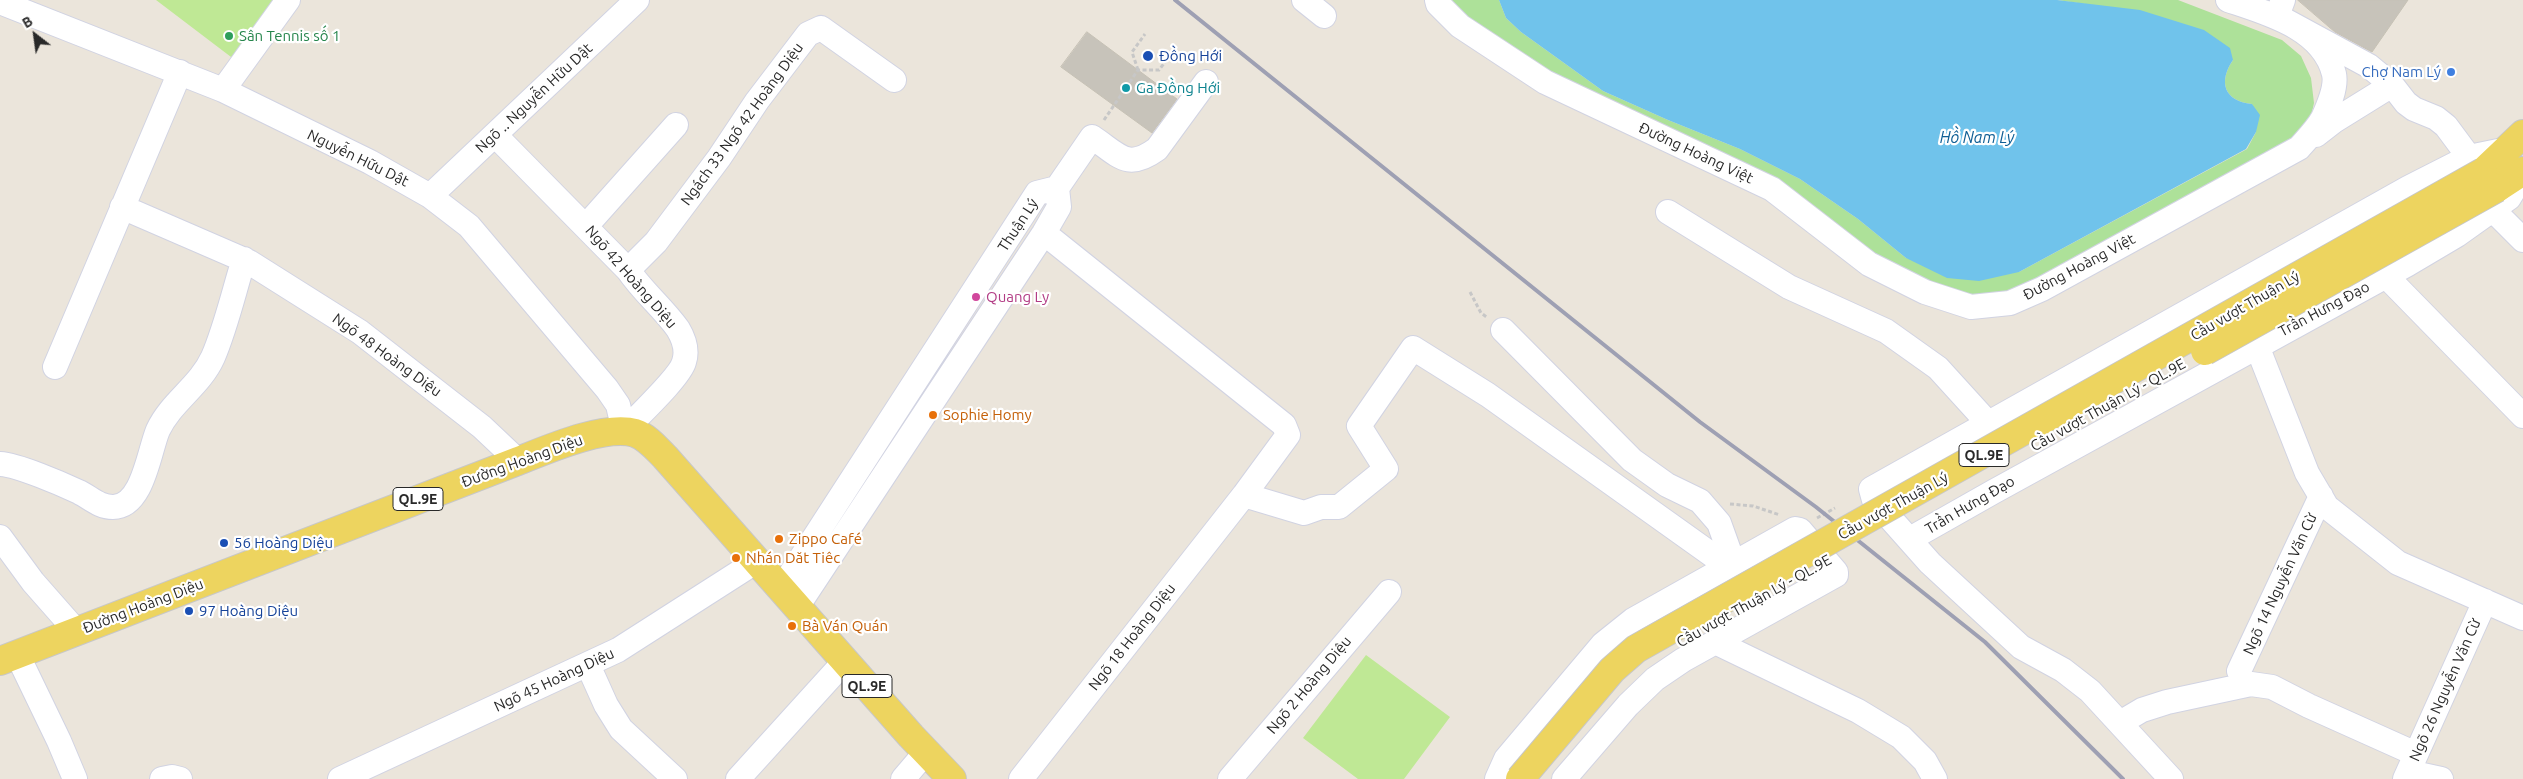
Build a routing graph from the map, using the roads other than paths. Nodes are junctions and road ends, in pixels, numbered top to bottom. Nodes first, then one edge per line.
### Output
1 (288, 0) edge
2 (637, 0) edge
3 (1304, 0) edge
4 (1437, 0) edge
5 (2228, 0) edge
6 (0, 2) edge
7 (2280, 8) edge
8 (1324, 16) dead end
9 (180, 72) junction
10 (894, 80) dead end
11 (1206, 82) dead end
12 (2392, 85) junction
13 (223, 90) junction
14 (676, 125) dead end
15 (495, 135) junction
16 (2299, 148) junction
17 (2518, 151) edge
18 (2523, 175) edge
19 (2486, 182) junction
20 (1056, 188) junction
21 (430, 196) junction
22 (122, 207) junction
23 (1668, 212) dead end
24 (586, 226) junction
25 (1044, 233) junction
26 (2523, 240) edge
27 (244, 259) junction
28 (628, 270) junction
29 (2386, 276) junction
30 (1503, 330) road end
31 (2256, 346) junction
32 (55, 367) dead end
33 (2523, 416) edge
34 (1988, 423) junction
35 (624, 431) junction
36 (518, 460) junction
37 (0, 464) edge
38 (1244, 495) junction
39 (2321, 496) junction
40 (0, 537) edge
41 (1910, 539) junction
42 (757, 561) junction
43 (1727, 565) junction
44 (1389, 592) dead end
45 (789, 598) junction
46 (2485, 601) junction
47 (2523, 618) edge
48 (77, 632) junction
49 (1715, 642) junction
50 (9, 657) edge
51 (845, 661) junction
52 (588, 665) junction
53 (2239, 671) dead end
54 (2120, 723) junction
55 (926, 752) junction
56 (2410, 768) edge
57 (75, 779) edge
58 (162, 779) edge
59 (180, 779) edge
60 (340, 779) edge
61 (675, 779) edge
62 (738, 779) edge
63 (904, 779) edge
64 (952, 779) edge
65 (1021, 779) edge
66 (1230, 779) edge
67 (1497, 779) edge
68 (1520, 779) edge
69 (1542, 779) edge
70 (1564, 779) edge
71 (1936, 779) edge
72 (2171, 779) edge
73 (2442, 779) edge

1 - 13 street
2 - 15 street, Ngõ .. Nguyễn Hữu Dật
3 - 8 street
4 - 16 street, Đường Hoàng Việt
5 - 7 street, Đường Hoàng Việt
6 - 9 street, Nguyễn Hữu Dật
7 - 12 street
7 - 16 street, Đường Hoàng Việt
9 - 13 street, Nguyễn Hữu Dật
9 - 22 street
10 - 28 street, Ngách 33 Ngõ 42 Hoàng Diệu
11 - 20 street
12 - 16 street
12 - 19 street
13 - 21 street, Nguyễn Hữu Dật
14 - 24 street
15 - 21 street, Ngõ .. Nguyễn Hữu Dật
15 - 24 street, Ngõ 42 Hoàng Diệu
17 - 19 main road, QL.9E
17 - 19 street, Trần Hưng Đạo
18 - 19 street, Trần Hưng Đạo
19 - 26 street
19 - 29 street, Trần Hưng Đạo
19 - 34 street, Trần Hưng Đạo
19 - 68 main road, Cầu vượt Thuận Lý / QL.9E, bridge
19 - 69 main road, Cầu vượt Thuận Lý - QL.9E / QL.9E, bridge
20 - 25 street, Thuận Lý
20 - 45 street, Thuận Lý
21 - 35 street, Nguyễn Hữu Dật
22 - 27 street, Ngõ 48 Hoàng Diệu
22 - 32 street
23 - 34 street
24 - 28 street, Ngõ 42 Hoàng Diệu
25 - 38 street, Ngõ 18 Hoàng Diệu
25 - 45 street, Thuận Lý
27 - 36 street, Ngõ 48 Hoàng Diệu
27 - 37 street
28 - 35 street, Ngõ 42 Hoàng Diệu
29 - 31 street, Trần Hưng Đạo
29 - 33 street
30 - 43 street
31 - 39 street
31 - 41 street, Trần Hưng Đạo
34 - 41 street, Trần Hưng Đạo
35 - 36 main road, Đường Hoàng Diệu / QL.9E
35 - 42 main road, QL.9E
36 - 48 main road, Đường Hoàng Diệu / QL.9E
38 - 43 street
38 - 65 street, Ngõ 18 Hoàng Diệu
39 - 46 street
39 - 53 street, Ngõ 14 Nguyễn Văn Cừ
40 - 48 street
41 - 54 street
42 - 45 main road, QL.9E
42 - 52 street, Ngõ 45 Hoàng Diệu
43 - 49 street
43 - 67 street
44 - 66 street, Ngõ 2 Hoàng Diệu
45 - 51 main road, QL.9E
46 - 47 street
46 - 56 street, Ngõ 26 Nguyễn Văn Cừ
48 - 50 main road, Đường Hoàng Diệu / QL.9E
49 - 70 street
49 - 71 street
50 - 57 street
51 - 55 main road, QL.9E
51 - 62 street
52 - 60 street, Ngõ 45 Hoàng Diệu
52 - 61 street
54 - 56 street
54 - 72 street
55 - 63 street
55 - 64 main road, QL.9E
56 - 73 street
58 - 59 street

